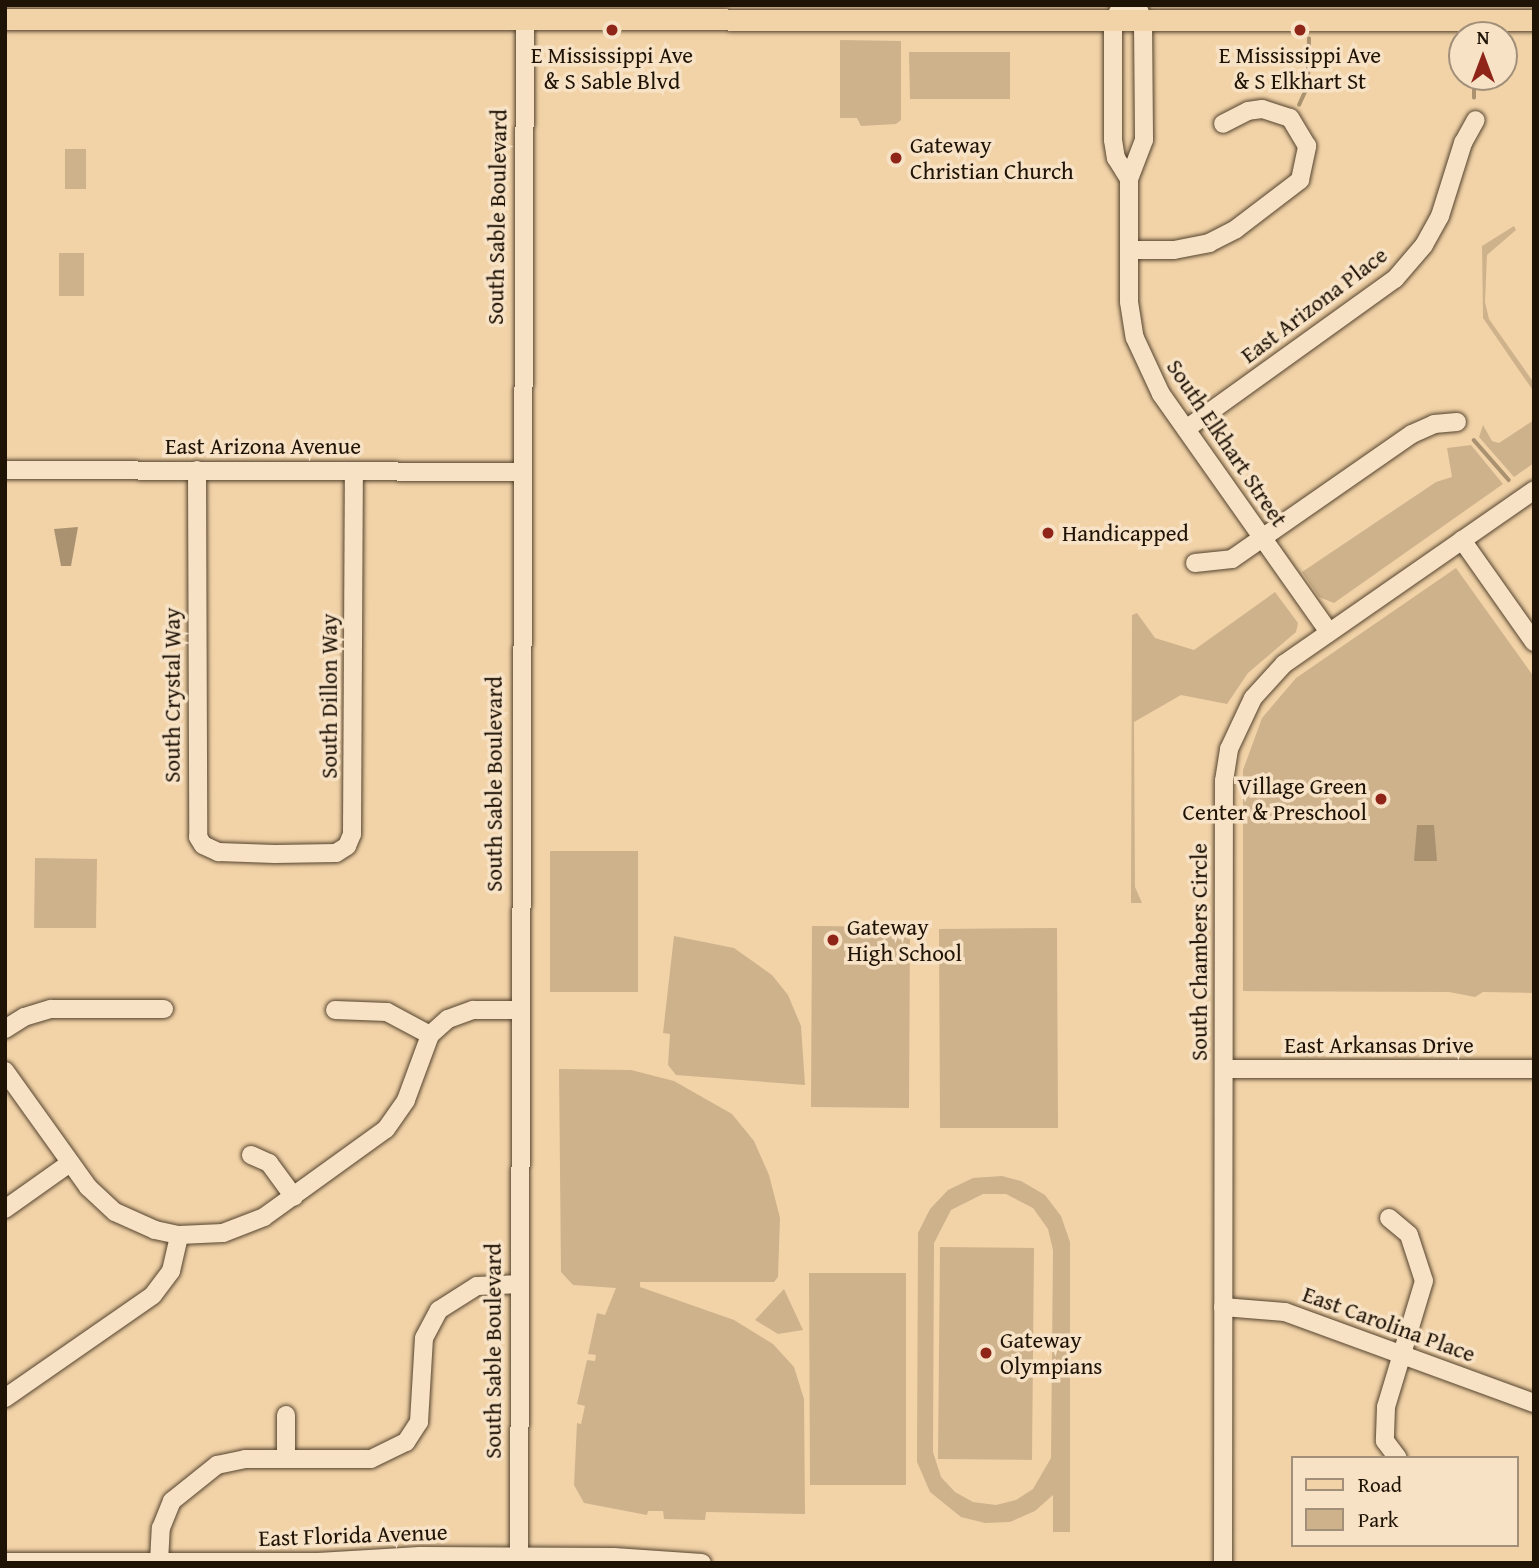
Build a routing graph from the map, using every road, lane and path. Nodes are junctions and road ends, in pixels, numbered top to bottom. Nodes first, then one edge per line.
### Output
1 (936, 13) edge
2 (1117, 13) edge
3 (1140, 13) edge
4 (525, 14) edge
5 (5, 19) edge
6 (1534, 20) edge
7 (1476, 120) dead end
8 (1223, 124) dead end
9 (1129, 179) junction
10 (1129, 250) junction
11 (1457, 422) dead end
12 (1186, 429) junction
13 (5, 470) edge
14 (197, 470) junction
15 (354, 471) junction
16 (522, 472) junction
17 (1534, 490) edge
18 (1262, 539) junction
19 (1462, 540) junction
20 (1195, 563) dead end
21 (1329, 632) junction
22 (1534, 642) edge
23 (275, 853) joint
24 (164, 1009) dead end
25 (335, 1010) dead end
26 (520, 1010) junction
27 (5, 1029) edge
28 (430, 1035) junction
29 (1224, 1069) junction
30 (1534, 1069) edge
31 (5, 1072) edge
32 (251, 1156) dead end
33 (70, 1163) junction
34 (294, 1197) junction
35 (5, 1209) edge
36 (1390, 1218) dead end
37 (179, 1235) junction
38 (520, 1284) junction
39 (1223, 1307) junction
40 (1402, 1354) junction
41 (5, 1398) edge
42 (1534, 1402) edge
43 (286, 1415) dead end
44 (1396, 1456) edge
45 (286, 1459) junction
46 (519, 1560) edge
47 (5, 1562) edge
48 (13, 1562) edge
49 (159, 1562) edge
50 (702, 1563) edge
51 (1223, 1563) edge

1 - 2 main road
1 - 4 main road
2 - 3 main road
2 - 9 street, South Elkhart Street
3 - 6 main road
3 - 9 street, South Elkhart Street
4 - 5 main road
4 - 16 street, South Sable Boulevard
7 - 12 street, East Arizona Place
8 - 10 street
9 - 10 street, South Elkhart Street
10 - 12 street, South Elkhart Street
11 - 18 street
12 - 18 street, South Elkhart Street
13 - 14 street, East Arizona Avenue
14 - 15 street, East Arizona Avenue
14 - 23 street, South Crystal Way
15 - 16 street, East Arizona Avenue
15 - 23 street, South Dillon Way
16 - 26 street, South Sable Boulevard
17 - 19 street, South Chambers Circle
18 - 20 street
18 - 21 street, South Elkhart Street
19 - 21 street, South Chambers Circle
19 - 22 street
21 - 29 street, South Chambers Circle
24 - 27 street
25 - 28 street
26 - 28 street
26 - 38 street, South Sable Boulevard
28 - 34 street
29 - 30 street, East Arkansas Drive
29 - 39 street, South Chambers Circle
31 - 33 street
32 - 34 street
33 - 35 street
33 - 37 street
34 - 37 street
36 - 40 street
37 - 41 street
38 - 45 street
38 - 46 street, South Sable Boulevard
39 - 40 street, East Carolina Place
39 - 51 street, South Chambers Circle
40 - 42 street, East Carolina Place
40 - 44 street
43 - 45 street
45 - 49 street
46 - 49 street, East Florida Avenue
46 - 50 street, East Florida Avenue
47 - 48 street, East Florida Avenue
48 - 49 street, East Florida Avenue

